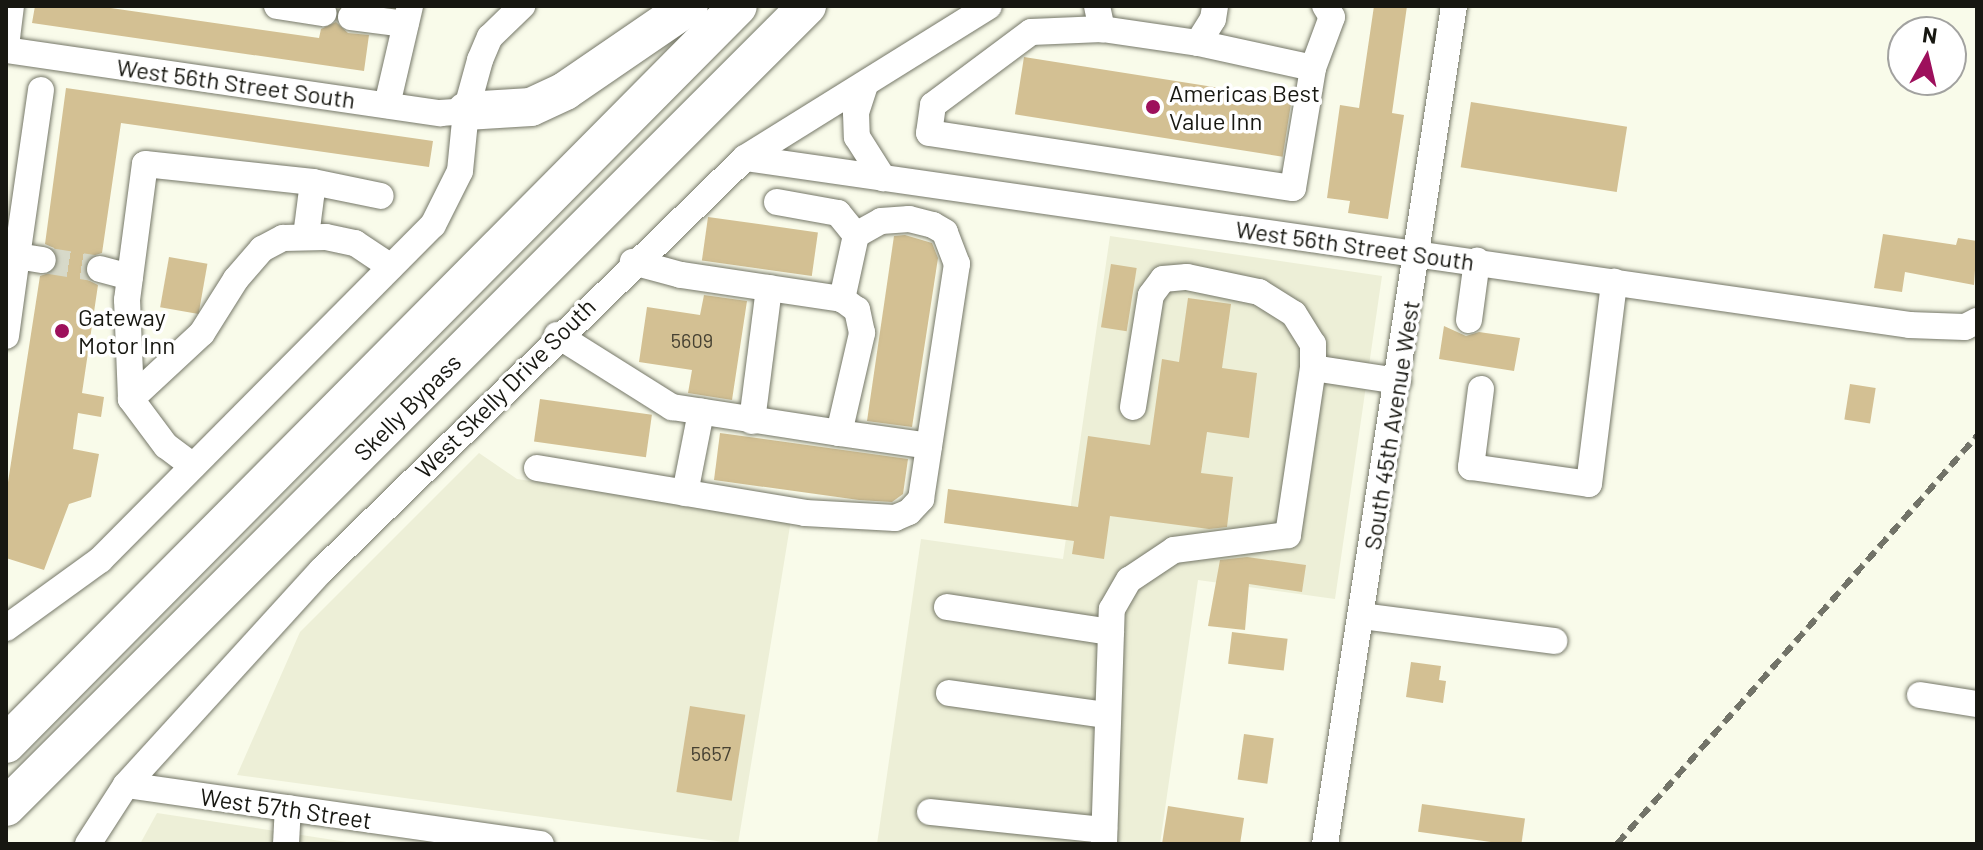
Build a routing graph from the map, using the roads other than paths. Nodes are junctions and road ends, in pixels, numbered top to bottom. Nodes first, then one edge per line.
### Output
1 (11, 6) edge
2 (522, 6) edge
3 (689, 6) edge
4 (738, 6) edge
5 (807, 6) edge
6 (832, 6) edge
7 (989, 6) edge
8 (1215, 6) edge
9 (1325, 6) edge
10 (1454, 6) edge
11 (364, 14) edge
12 (408, 15) edge
13 (1099, 18) edge
14 (1198, 43) junction
15 (6, 48) edge
16 (1313, 68) junction
17 (743, 71) junction
18 (865, 85) junction
19 (41, 90) dead end
20 (387, 105) junction
21 (466, 111) junction
22 (745, 158) junction
23 (883, 178) junction
24 (313, 182) junction
25 (381, 196) dead end
26 (777, 202) dead end
27 (856, 235) junction
28 (306, 236) junction
29 (1417, 255) junction
30 (1477, 261) junction
31 (633, 262) junction
32 (391, 267) junction
33 (100, 269) tunnel mouth
34 (130, 277) junction
35 (1614, 282) junction
36 (769, 288) junction
37 (842, 299) junction
38 (1469, 320) dead end
39 (1971, 324) edge
40 (557, 335) junction
41 (6, 336) edge
42 (1313, 368) junction
43 (1398, 381) junction
44 (1481, 389) dead end
45 (131, 399) junction
46 (1133, 407) dead end
47 (701, 412) junction
48 (752, 421) junction
49 (839, 433) junction
50 (929, 446) junction
51 (193, 466) junction
52 (537, 468) dead end
53 (685, 493) junction
54 (947, 607) dead end
55 (1362, 616) junction
56 (6, 628) edge
57 (1111, 632) junction
58 (1554, 641) dead end
59 (949, 693) dead end
60 (1920, 695) dead end
61 (1977, 704) edge
62 (1106, 715) junction
63 (72, 741) junction
64 (6, 744) edge
65 (126, 785) junction
66 (6, 807) edge
67 (288, 808) junction
68 (930, 812) dead end
69 (6, 834) edge
70 (1104, 837) edge
71 (88, 844) edge
72 (286, 844) edge
73 (541, 844) edge
74 (1325, 844) edge

1 - 15 street
2 - 21 street
3 - 21 highway
4 - 64 highway, Skelly Bypass
5 - 17 highway, Skelly Bypass
6 - 17 highway
7 - 18 street, West Skelly Drive South
8 - 14 street
9 - 16 street
10 - 29 street, South 45th Avenue West
11 - 12 street
12 - 20 street
13 - 14 street
13 - 16 street
14 - 16 street
15 - 20 street, West 56th Street South
17 - 63 highway, Skelly Bypass
18 - 22 street, West Skelly Drive South
18 - 23 street
19 - 41 street
20 - 21 street, West 56th Street South
21 - 32 street
22 - 23 street, West 56th Street South
22 - 31 street, West Skelly Drive South
23 - 29 street, West 56th Street South
24 - 25 street
24 - 28 street
24 - 34 street
26 - 27 street
27 - 37 street
27 - 50 street
28 - 32 street
28 - 45 street
29 - 30 street, West 56th Street South
29 - 43 street, South 45th Avenue West
30 - 35 street, West 56th Street South
30 - 38 street
31 - 36 street
31 - 40 street, West Skelly Drive South
32 - 51 street
33 - 34 street
34 - 45 street
35 - 39 street, West 56th Street South
35 - 44 street
36 - 37 street
36 - 48 street
37 - 49 street
40 - 47 street
40 - 65 street, West Skelly Drive South
42 - 43 street
42 - 46 street
42 - 57 street
43 - 55 street, South 45th Avenue West
45 - 51 street
47 - 48 street
47 - 53 street
48 - 49 street
49 - 50 street
50 - 53 street
51 - 56 street
52 - 53 street
54 - 57 street
55 - 58 street
55 - 74 street, South 45th Avenue West
57 - 62 street
59 - 62 street
60 - 61 street
62 - 70 street
63 - 66 highway, Skelly Bypass
63 - 69 highway
65 - 67 street, West 57th Street
65 - 71 street, West Skelly Drive South
67 - 72 street
67 - 73 street, West 57th Street
68 - 70 street

